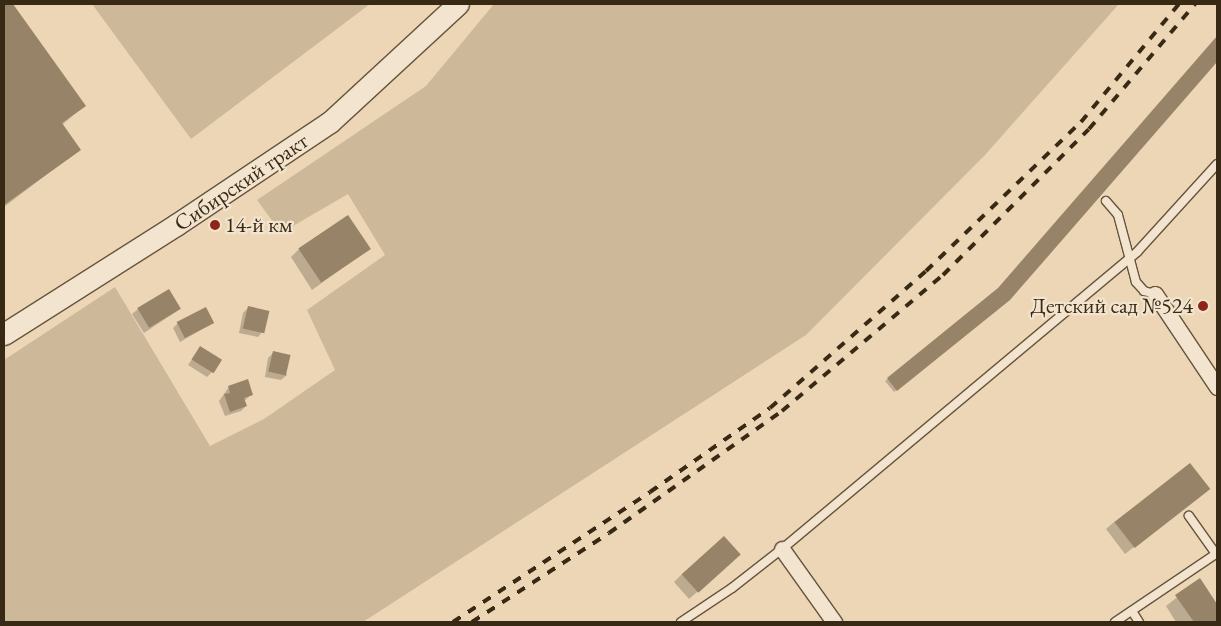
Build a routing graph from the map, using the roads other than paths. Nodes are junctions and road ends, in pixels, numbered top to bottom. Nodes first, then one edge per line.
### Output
1 (458, 4) edge
2 (1217, 164) edge
3 (1106, 201) dead end
4 (1129, 259) junction
5 (1155, 294) joint
6 (4, 334) edge
7 (1217, 386) edge
8 (1189, 516) dead end
9 (782, 549) junction
10 (1216, 556) edge
11 (1132, 611) junction
12 (681, 622) edge
13 (834, 622) edge
14 (1115, 622) edge
15 (1139, 622) edge

1 - 6 main road, Сибирский тракт
2 - 4 lane
3 - 4 lane
4 - 5 lane
4 - 9 lane
5 - 7 street
8 - 10 lane
9 - 12 lane
9 - 13 street
10 - 11 lane
11 - 14 lane
11 - 15 lane

